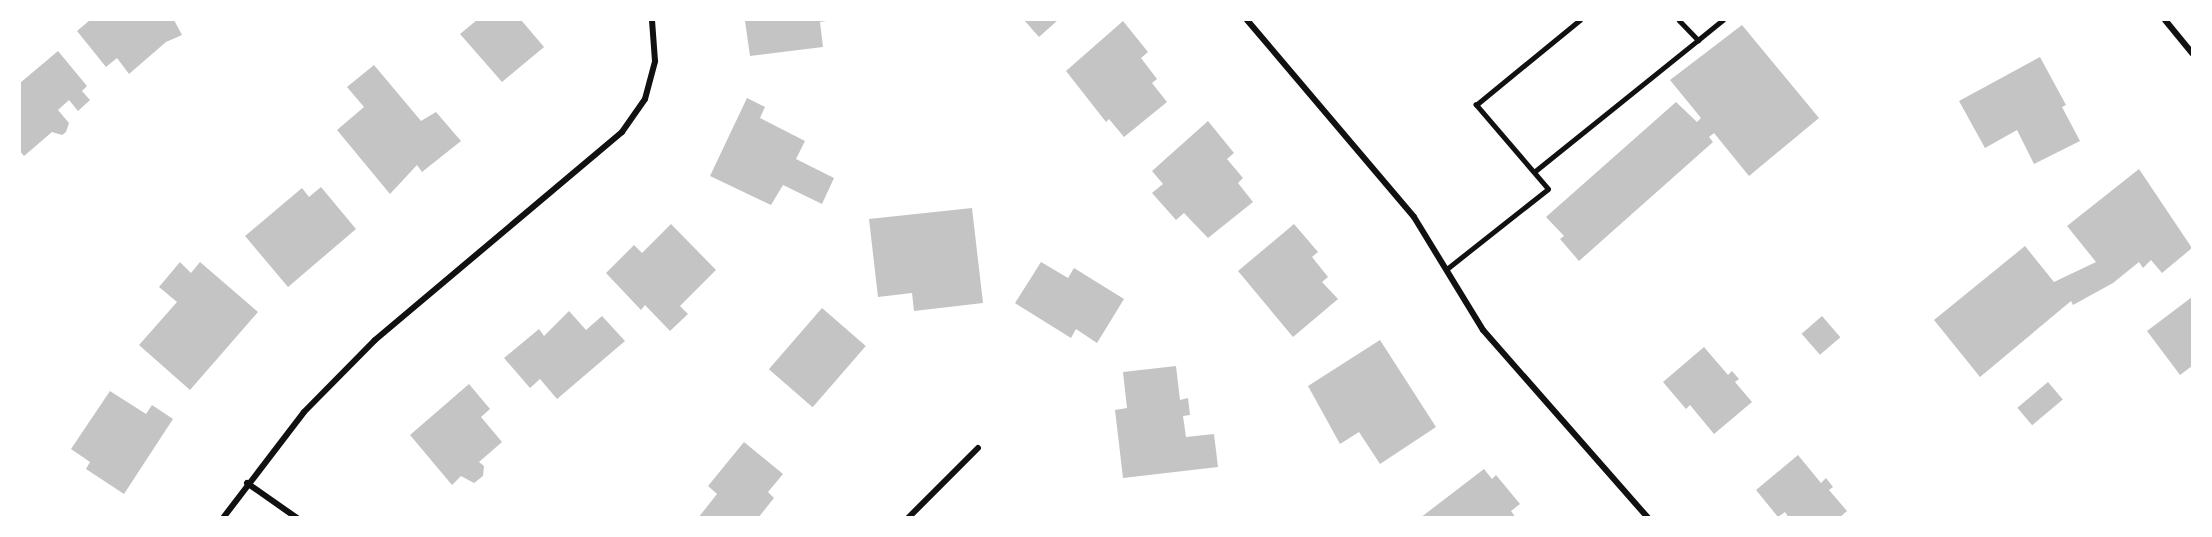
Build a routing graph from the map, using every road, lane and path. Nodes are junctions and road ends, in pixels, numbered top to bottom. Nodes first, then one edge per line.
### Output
1 (652, 20) edge
2 (1246, 20) edge
3 (1580, 20) edge
4 (1679, 20) edge
5 (1723, 20) edge
6 (2164, 20) edge
7 (1698, 40) junction
8 (2193, 53) edge
9 (1534, 172) junction
10 (1448, 268) junction
11 (978, 448) dead end
12 (247, 483) junction
13 (223, 518) edge
14 (297, 518) edge
15 (908, 518) edge
16 (1648, 518) edge

1 - 12 street
2 - 10 street
3 - 9 lane
4 - 7 lane
5 - 7 lane
6 - 8 street
7 - 9 lane
9 - 10 lane
10 - 16 street
11 - 15 street
12 - 13 street
12 - 14 street

